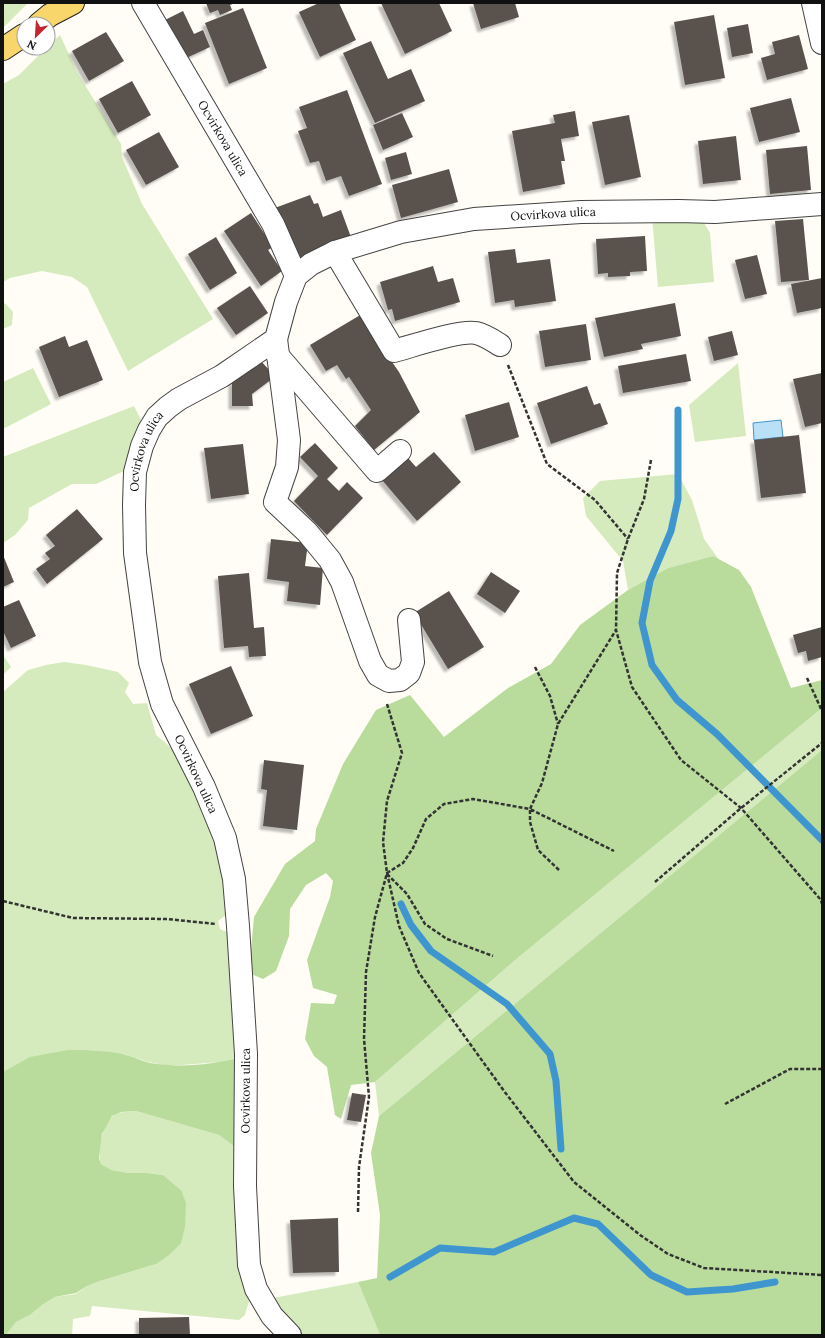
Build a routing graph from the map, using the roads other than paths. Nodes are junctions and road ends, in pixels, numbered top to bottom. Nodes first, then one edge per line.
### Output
1 (73, 3) edge
2 (143, 3) edge
3 (813, 3) edge
4 (49, 16) edge
5 (16, 41) edge
6 (822, 43) edge
7 (3, 50) edge
8 (822, 204) edge
9 (335, 252) junction
10 (296, 276) junction
11 (500, 345) road end
12 (277, 348) junction
13 (400, 451) dead end
14 (408, 620) dead end
15 (290, 1335) edge

1 - 4 main road
2 - 10 street, Ocvirkova ulica
3 - 6 street
5 - 7 main road
8 - 9 street, Ocvirkova ulica
9 - 10 street, Ocvirkova ulica
9 - 11 street
10 - 12 street
12 - 13 street
12 - 14 street
12 - 15 street, Ocvirkova ulica

